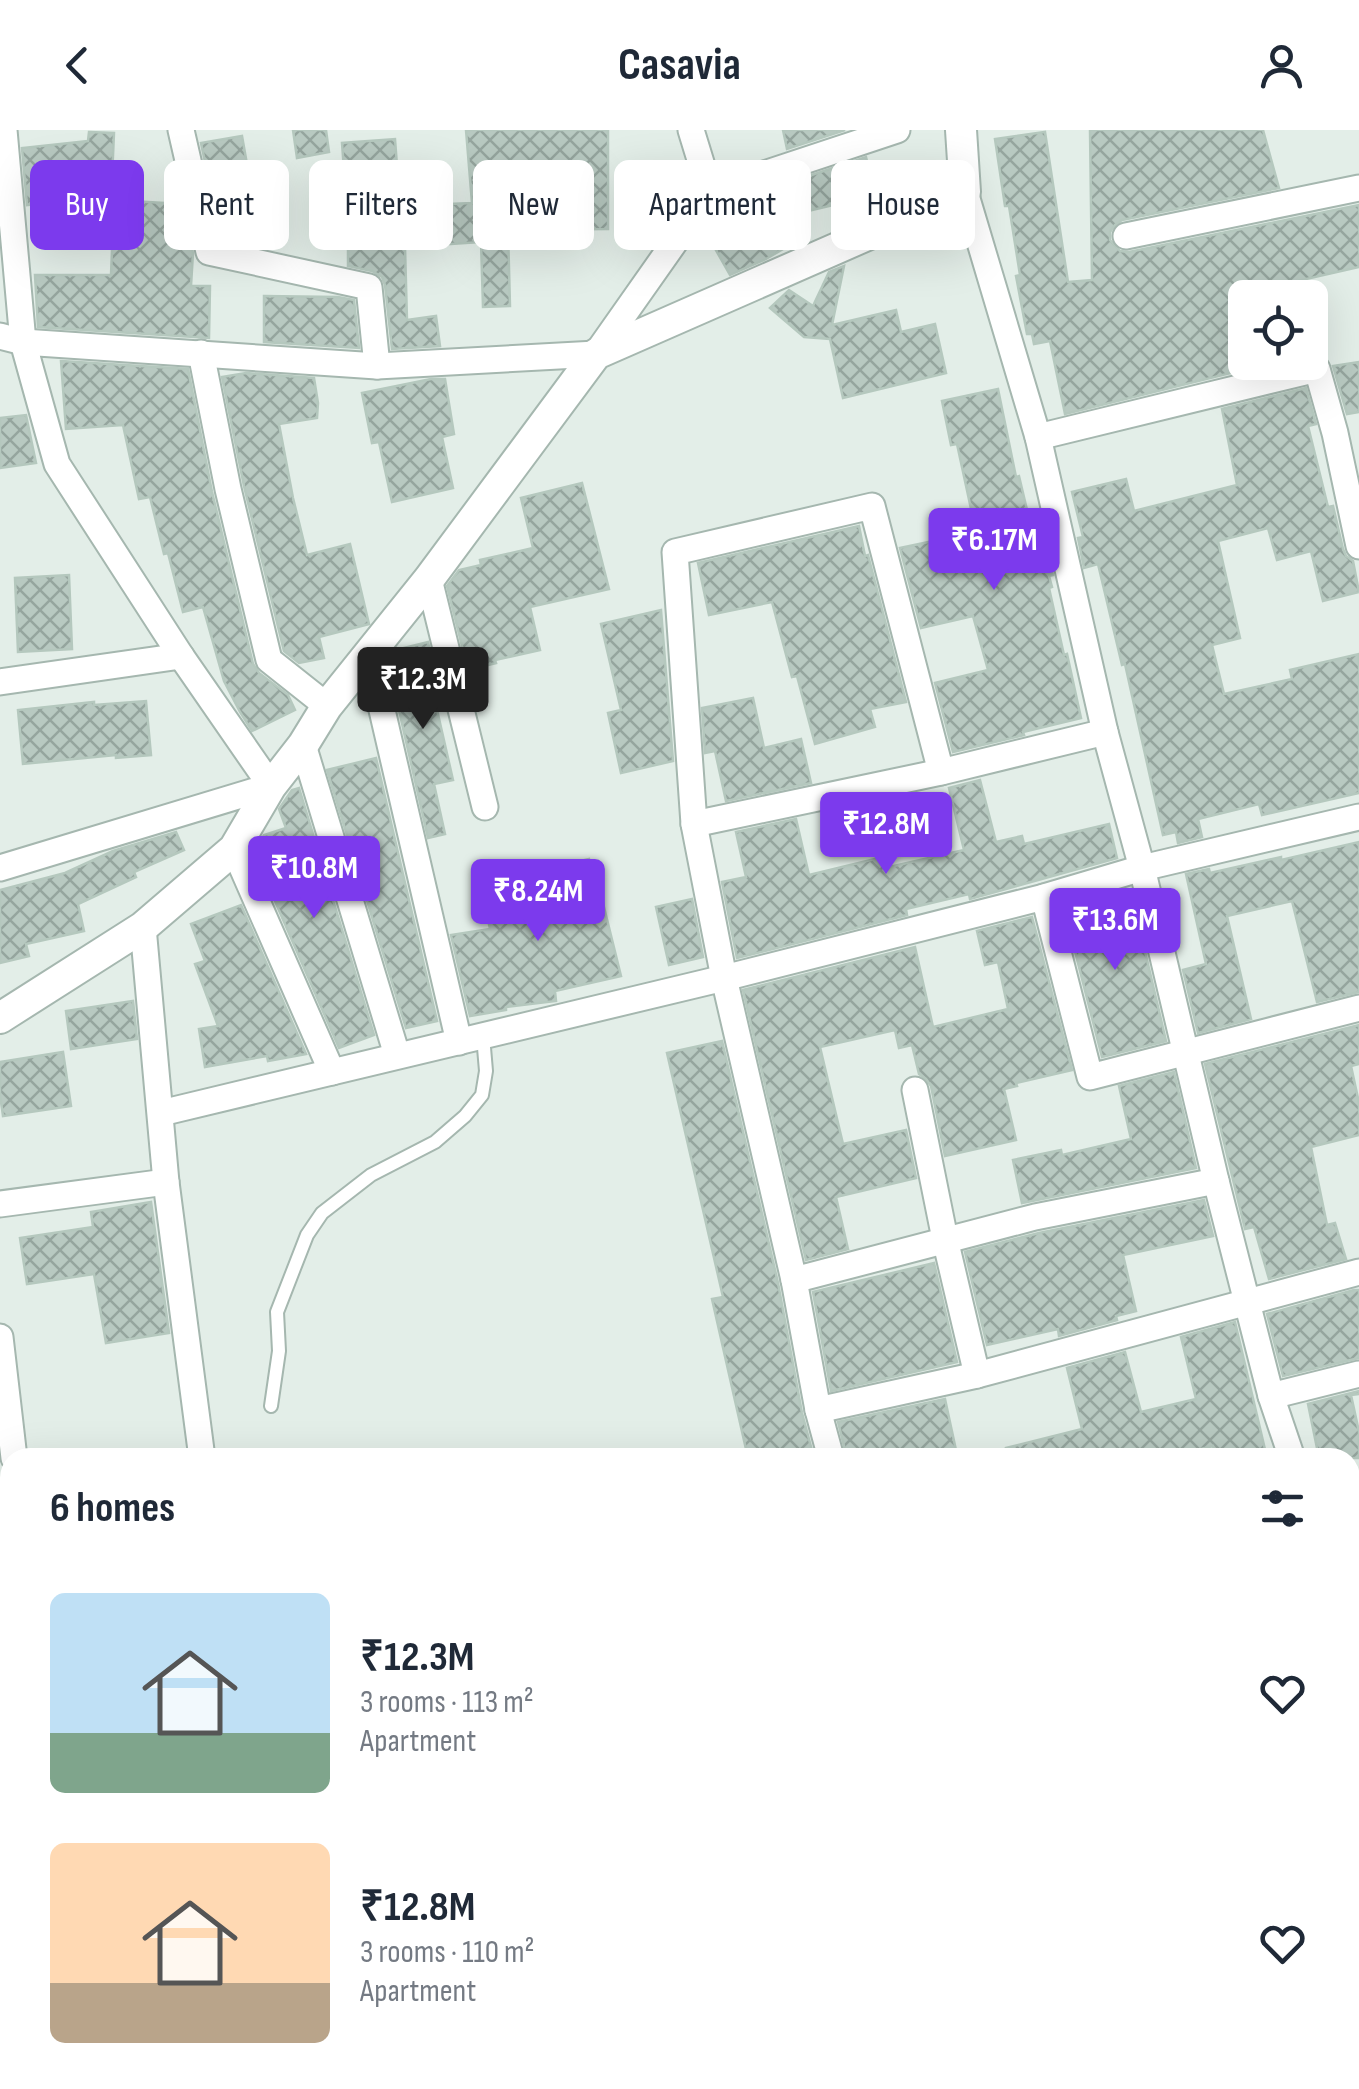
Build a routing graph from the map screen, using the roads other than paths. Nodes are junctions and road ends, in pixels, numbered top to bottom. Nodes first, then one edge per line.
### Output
1 (4, 130) edge
2 (181, 130) edge
3 (691, 130) edge
4 (896, 130) edge
5 (961, 130) edge
6 (845, 138) edge
7 (700, 160) edge
8 (790, 160) edge
9 (963, 160) edge
10 (1359, 188) edge
11 (975, 226) edge
12 (1126, 236) dead end
13 (669, 250) edge
14 (833, 250) edge
15 (12, 339) edge
16 (201, 354) junction
17 (596, 354) junction
18 (376, 366) junction
19 (1347, 430) edge
20 (1038, 437) junction
21 (1359, 546) edge
22 (429, 580) junction
23 (369, 654) junction
24 (181, 656) junction
25 (0, 682) edge
26 (327, 706) junction
27 (1105, 732) junction
28 (303, 744) junction
29 (941, 772) junction
30 (270, 786) junction
31 (484, 807) dead end
32 (1359, 817) edge
33 (694, 824) junction
34 (234, 849) junction
35 (0, 868) edge
36 (1142, 868) junction
37 (1044, 897) junction
38 (144, 926) junction
39 (724, 978) junction
40 (1359, 1008) edge
41 (0, 1018) edge
42 (471, 1039) junction
43 (1184, 1054) junction
44 (397, 1055) junction
45 (332, 1072) junction
46 (915, 1090) dead end
47 (160, 1113) junction
48 (1216, 1181) junction
49 (166, 1182) junction
50 (0, 1204) edge
51 (946, 1239) junction
52 (1359, 1272) edge
53 (794, 1280) junction
54 (1248, 1304) junction
55 (0, 1337) edge
56 (1359, 1374) edge
57 (977, 1375) junction
58 (1271, 1396) junction
59 (271, 1406) dead end
60 (818, 1410) junction
61 (13, 1448) edge
62 (201, 1448) edge
63 (828, 1448) edge
64 (1289, 1448) edge

1 - 15 street
2 - 18 street
3 - 7 street
4 - 6 street
5 - 9 street
6 - 8 street
10 - 12 street
11 - 20 street
13 - 17 street
14 - 17 street
15 - 16 street
15 - 24 street
16 - 18 street
16 - 26 street
17 - 18 street
17 - 22 street
19 - 20 street
19 - 21 street
20 - 27 street
22 - 23 street
22 - 31 street
23 - 26 street
23 - 42 street
24 - 25 street
24 - 30 street
26 - 28 street
27 - 29 street
27 - 36 street
28 - 30 street
28 - 44 street
29 - 33 street
29 - 33 street
30 - 34 street
30 - 35 street
32 - 36 street
33 - 39 street
34 - 38 street
34 - 45 street
36 - 37 street
36 - 43 street
37 - 39 street
37 - 43 street
38 - 41 street
38 - 47 street
39 - 42 street
39 - 53 street
40 - 43 street
42 - 44 street
42 - 59 lane
43 - 48 street
44 - 45 street
45 - 47 street
46 - 51 street
47 - 49 street
48 - 51 street
48 - 54 street
49 - 50 street
49 - 62 street
51 - 53 street
51 - 57 street
52 - 54 street
53 - 60 street
54 - 57 street
54 - 58 street
55 - 61 street
56 - 58 street
57 - 60 street
58 - 64 street
60 - 63 street

